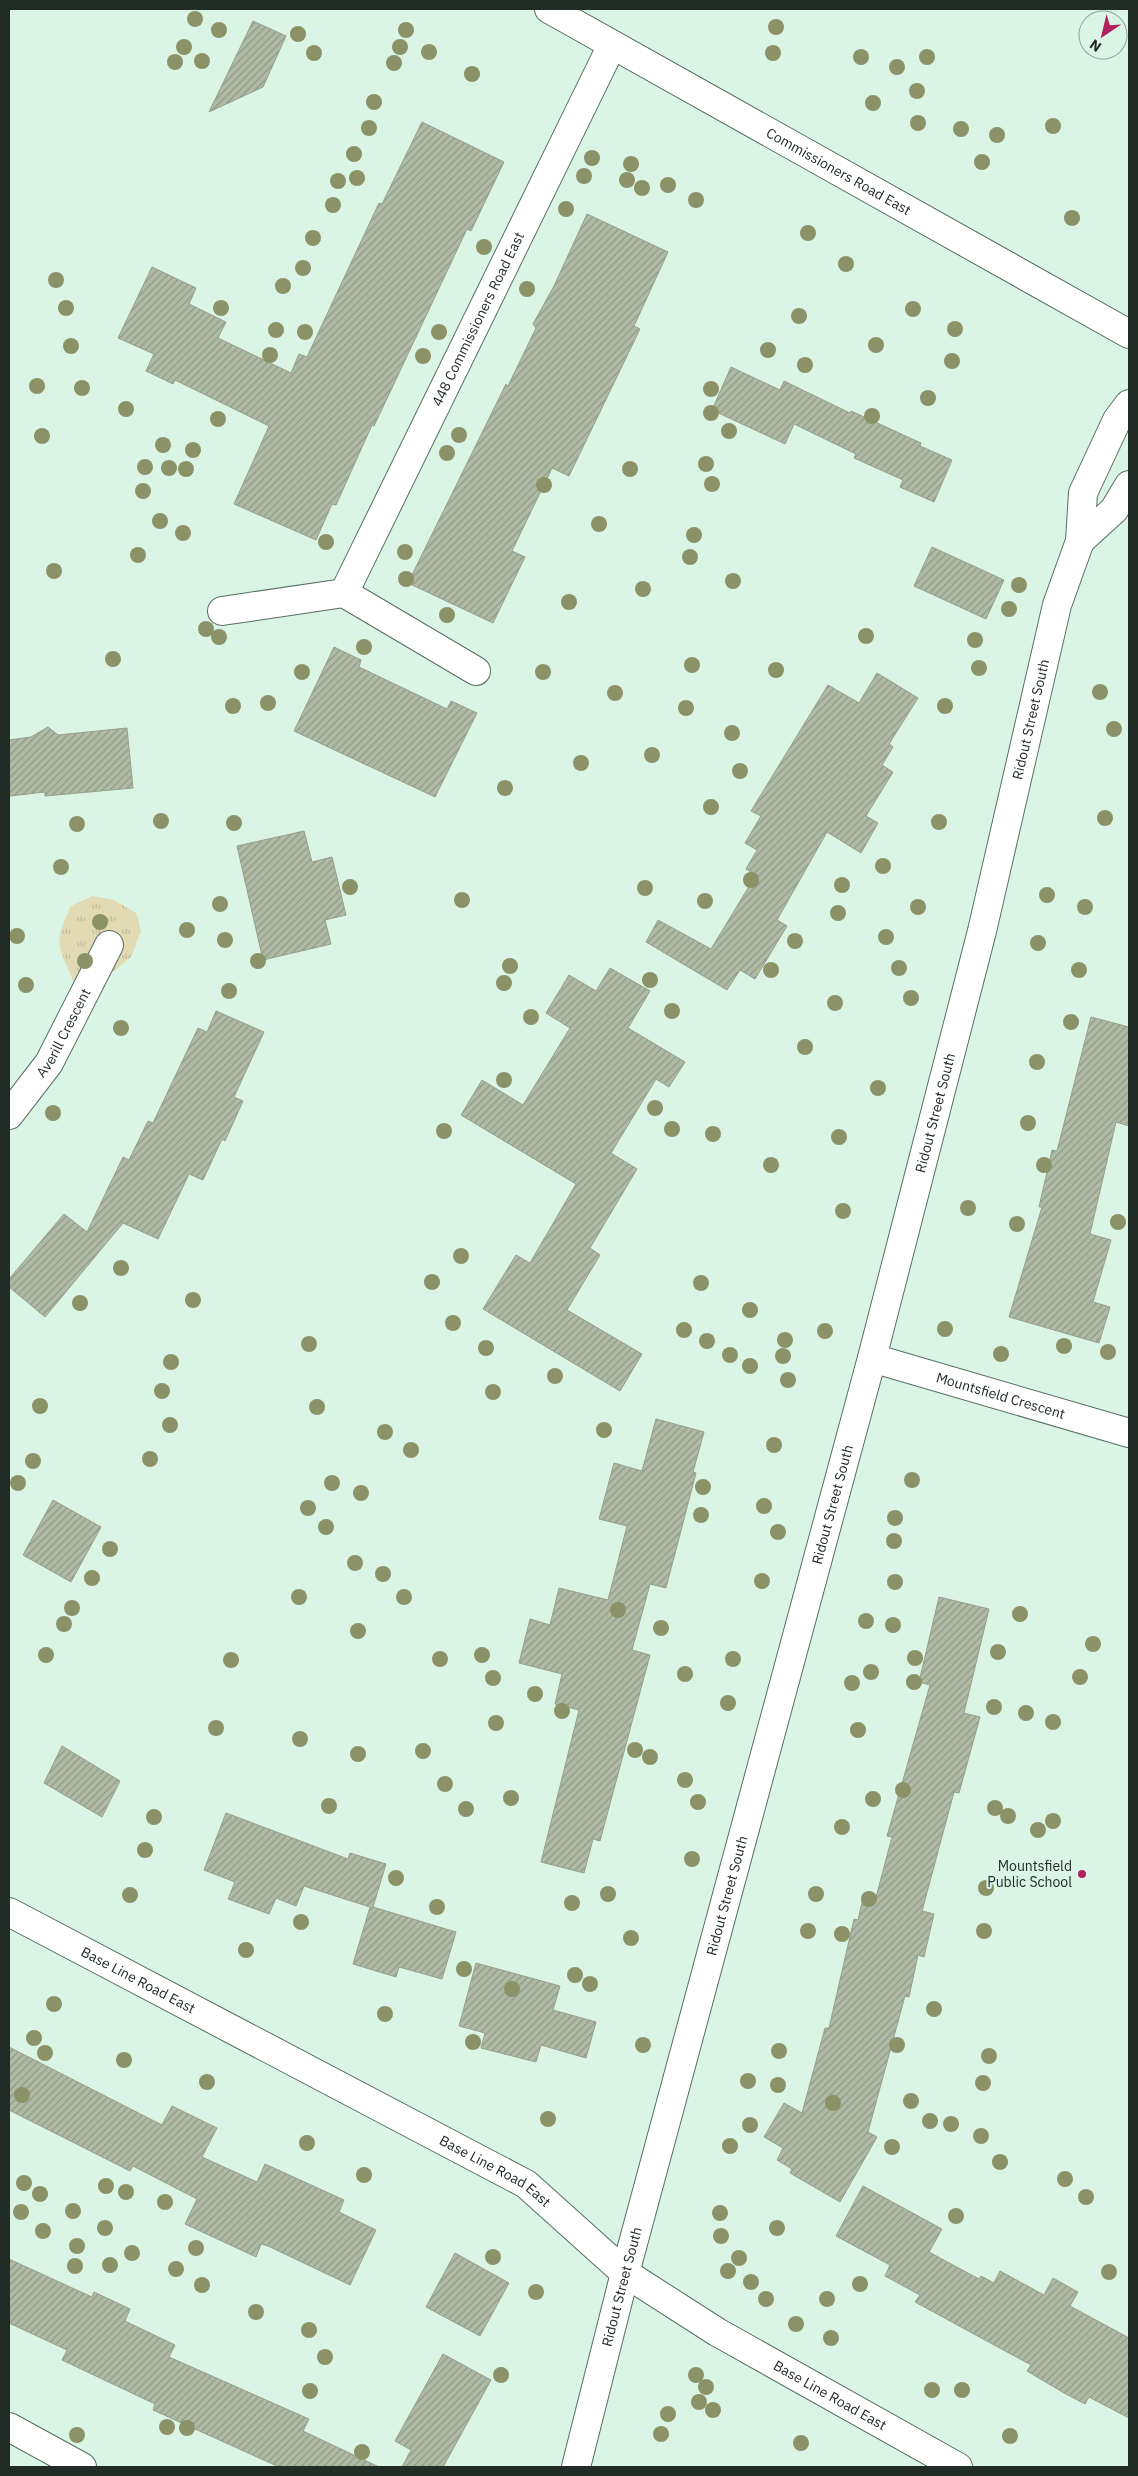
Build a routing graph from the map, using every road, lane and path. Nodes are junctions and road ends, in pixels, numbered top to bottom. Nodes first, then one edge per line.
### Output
1 (549, 9) edge
2 (612, 45) junction
3 (1129, 334) edge
4 (1129, 404) edge
5 (1129, 485) edge
6 (1080, 541) junction
7 (344, 593) junction
8 (222, 611) dead end
9 (476, 671) dead end
10 (109, 945) dead end
11 (9, 1114) edge
12 (872, 1358) junction
13 (1129, 1433) edge
14 (9, 1912) edge
15 (625, 2273) junction
16 (9, 2426) edge
17 (82, 2467) edge
18 (576, 2467) edge
19 (958, 2467) edge

1 - 2 street, Commissioners Road East
2 - 3 street, Commissioners Road East
2 - 7 street, 448 Commissioners Road East
4 - 6 street, Ridout Street South
5 - 6 street, Ridout Street South
6 - 12 street, Ridout Street South
7 - 8 street
7 - 9 street
10 - 11 street, Averill Crescent
12 - 13 street, Mountsfield Crescent
12 - 15 street, Ridout Street South
14 - 15 street, Base Line Road East
15 - 18 street, Ridout Street South
15 - 19 street, Base Line Road East
16 - 17 street

